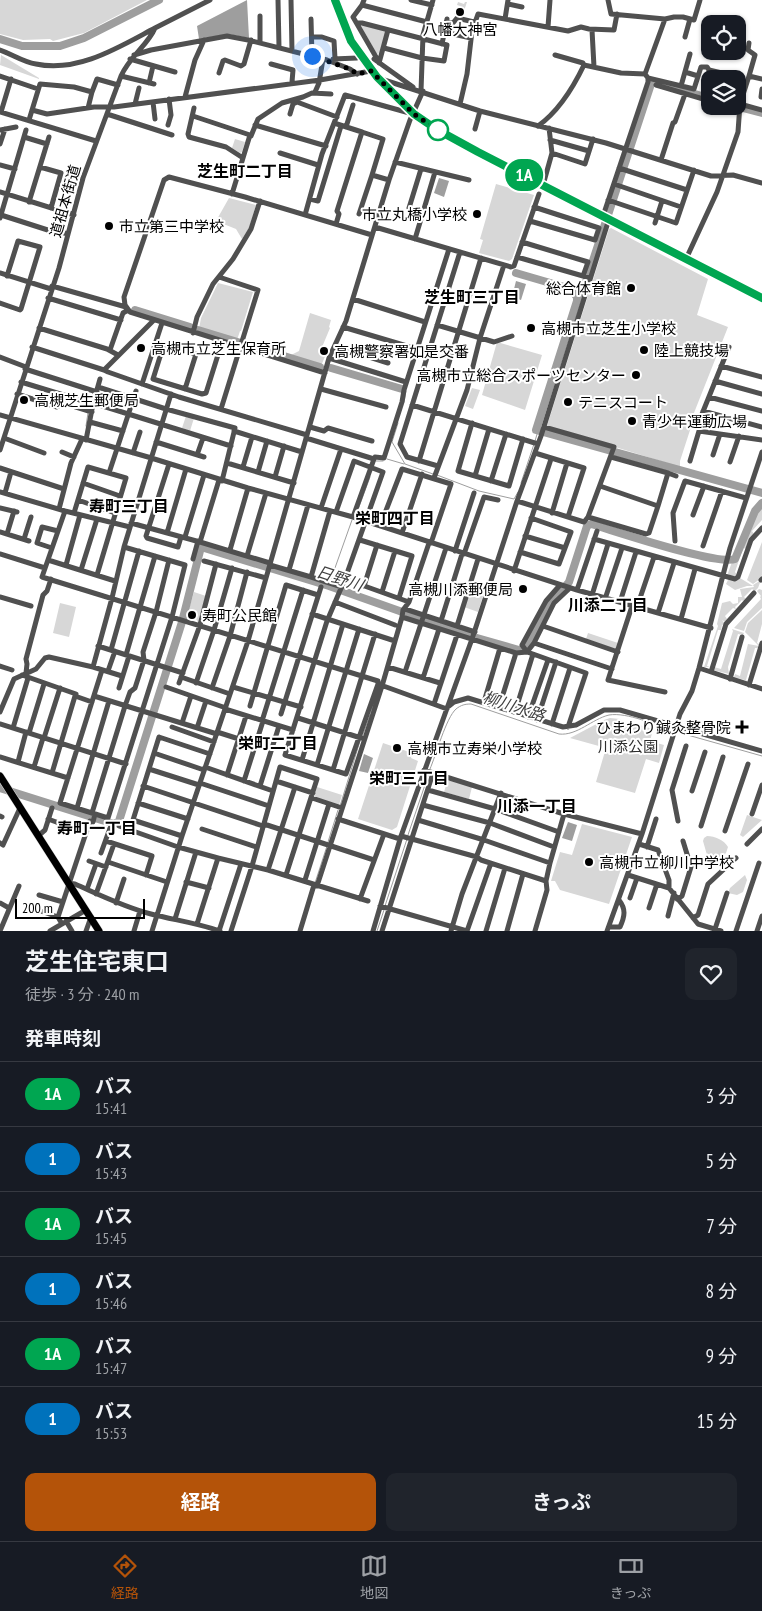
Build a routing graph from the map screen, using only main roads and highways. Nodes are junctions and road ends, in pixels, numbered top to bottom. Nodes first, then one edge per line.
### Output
1 (335, 0) edge
2 (762, 298) edge
3 (0, 776) edge
4 (99, 931) edge

1 - 2 main road
3 - 4 main road

